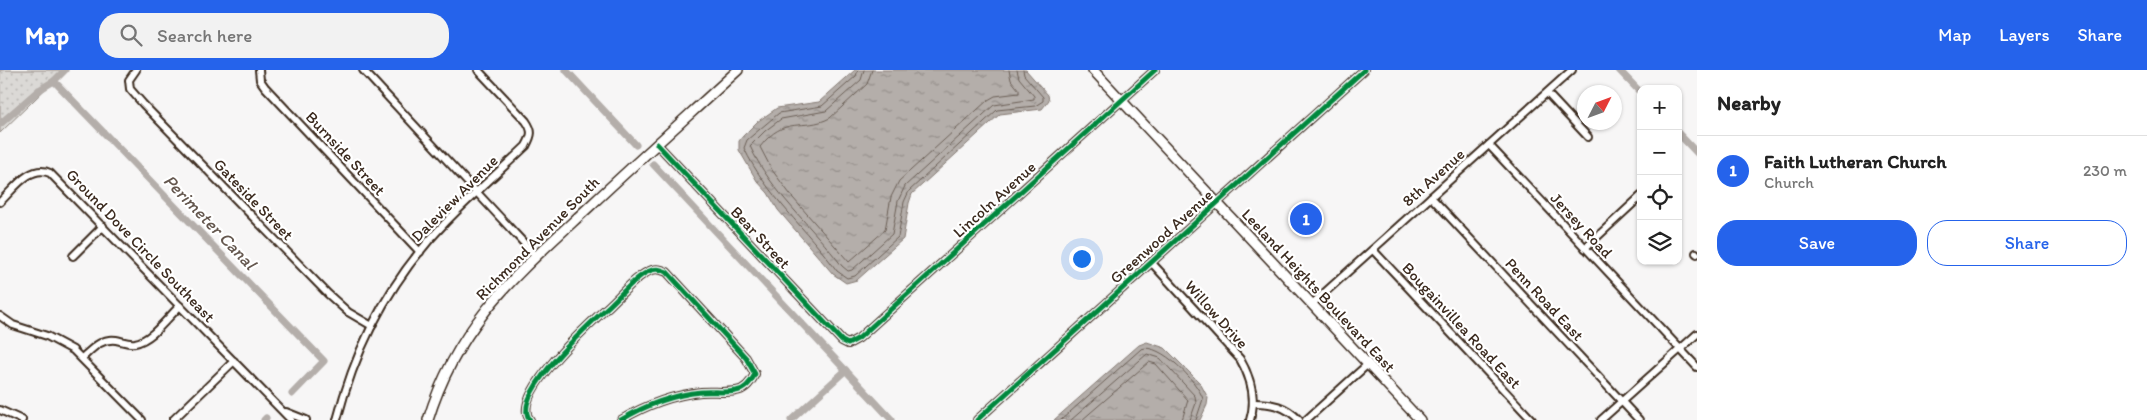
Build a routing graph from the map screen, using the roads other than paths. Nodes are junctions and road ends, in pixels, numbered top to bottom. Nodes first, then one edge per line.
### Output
1 (136, 70) edge
2 (259, 70) edge
3 (363, 70) edge
4 (478, 70) edge
5 (738, 70) edge
6 (1093, 70) edge
7 (1155, 70) edge
8 (1364, 70) edge
9 (1572, 70) edge
10 (1547, 93) junction
11 (1121, 100) junction
12 (1588, 137) dead end
13 (657, 144) junction
14 (1489, 145) junction
15 (477, 192) junction
16 (1431, 197) junction
17 (1637, 200) edge
18 (0, 202) edge
19 (1216, 202) junction
20 (102, 226) junction
21 (1584, 248) junction
22 (1373, 250) junction
23 (420, 252) junction
24 (73, 256) dead end
25 (536, 256) junction
26 (1151, 262) junction
27 (1312, 304) junction
28 (180, 306) junction
29 (0, 316) edge
30 (372, 326) junction
31 (1697, 334) edge
32 (848, 344) joint
33 (1680, 349) junction
34 (82, 358) junction
35 (234, 361) junction
36 (1368, 364) junction
37 (1697, 367) edge
38 (1622, 402) junction
39 (1254, 403) junction
40 (280, 408) junction
41 (0, 410) edge
42 (22, 420) edge
43 (142, 420) edge
44 (173, 420) edge
45 (291, 420) edge
46 (306, 420) edge
47 (337, 420) edge
48 (428, 420) edge
49 (530, 420) edge
50 (621, 420) edge
51 (977, 420) edge
52 (1250, 420) edge
53 (1299, 420) edge
54 (1306, 420) edge
55 (1420, 420) edge
56 (1532, 420) edge
57 (1601, 420) edge
58 (1638, 420) edge

1 - 30 street, Gateside Street
2 - 23 street, Burnside Street
3 - 15 street
4 - 15 street, Daleview Avenue
5 - 13 main road, Richmond Avenue South
6 - 11 main road, Leeland Heights Boulevard East
7 - 11 street, Lincoln Avenue
8 - 19 street, Greenwood Avenue
9 - 10 street, 8th Avenue
10 - 12 street
10 - 14 street, 8th Avenue
11 - 19 main road, Leeland Heights Boulevard East
11 - 32 street, Lincoln Avenue
13 - 25 main road, Richmond Avenue South
13 - 32 street, Bear Street
14 - 16 street, 8th Avenue
14 - 21 street, Jersey Road
15 - 23 street, Daleview Avenue
15 - 25 street
16 - 22 street, 8th Avenue
16 - 38 street, Penn Road East
17 - 21 street
18 - 20 street, Ground Dove Circle Southeast
19 - 26 street, Greenwood Avenue
19 - 27 main road, Leeland Heights Boulevard East
20 - 24 street
20 - 28 street, Ground Dove Circle Southeast
21 - 33 street, Jersey Road
22 - 27 street, 8th Avenue
22 - 56 street, Bougainvillea Road East
23 - 30 street, Daleview Avenue
25 - 48 main road, Richmond Avenue South
26 - 39 street, Willow Drive
26 - 51 street, Greenwood Avenue
27 - 36 main road, Leeland Heights Boulevard East
28 - 34 street
28 - 35 street, Ground Dove Circle Southeast
29 - 34 street
30 - 47 street, Daleview Avenue
31 - 33 street
33 - 37 street, Jersey Road
33 - 38 street
34 - 43 street
35 - 40 street, Ground Dove Circle Southeast
35 - 44 street
36 - 54 street
36 - 55 main road, Leeland Heights Boulevard East
38 - 57 street
38 - 58 street, Penn Road East
39 - 52 street, Willow Drive
39 - 53 street
40 - 45 street, Ground Dove Circle Southeast
40 - 46 street
41 - 42 street
49 - 50 street

